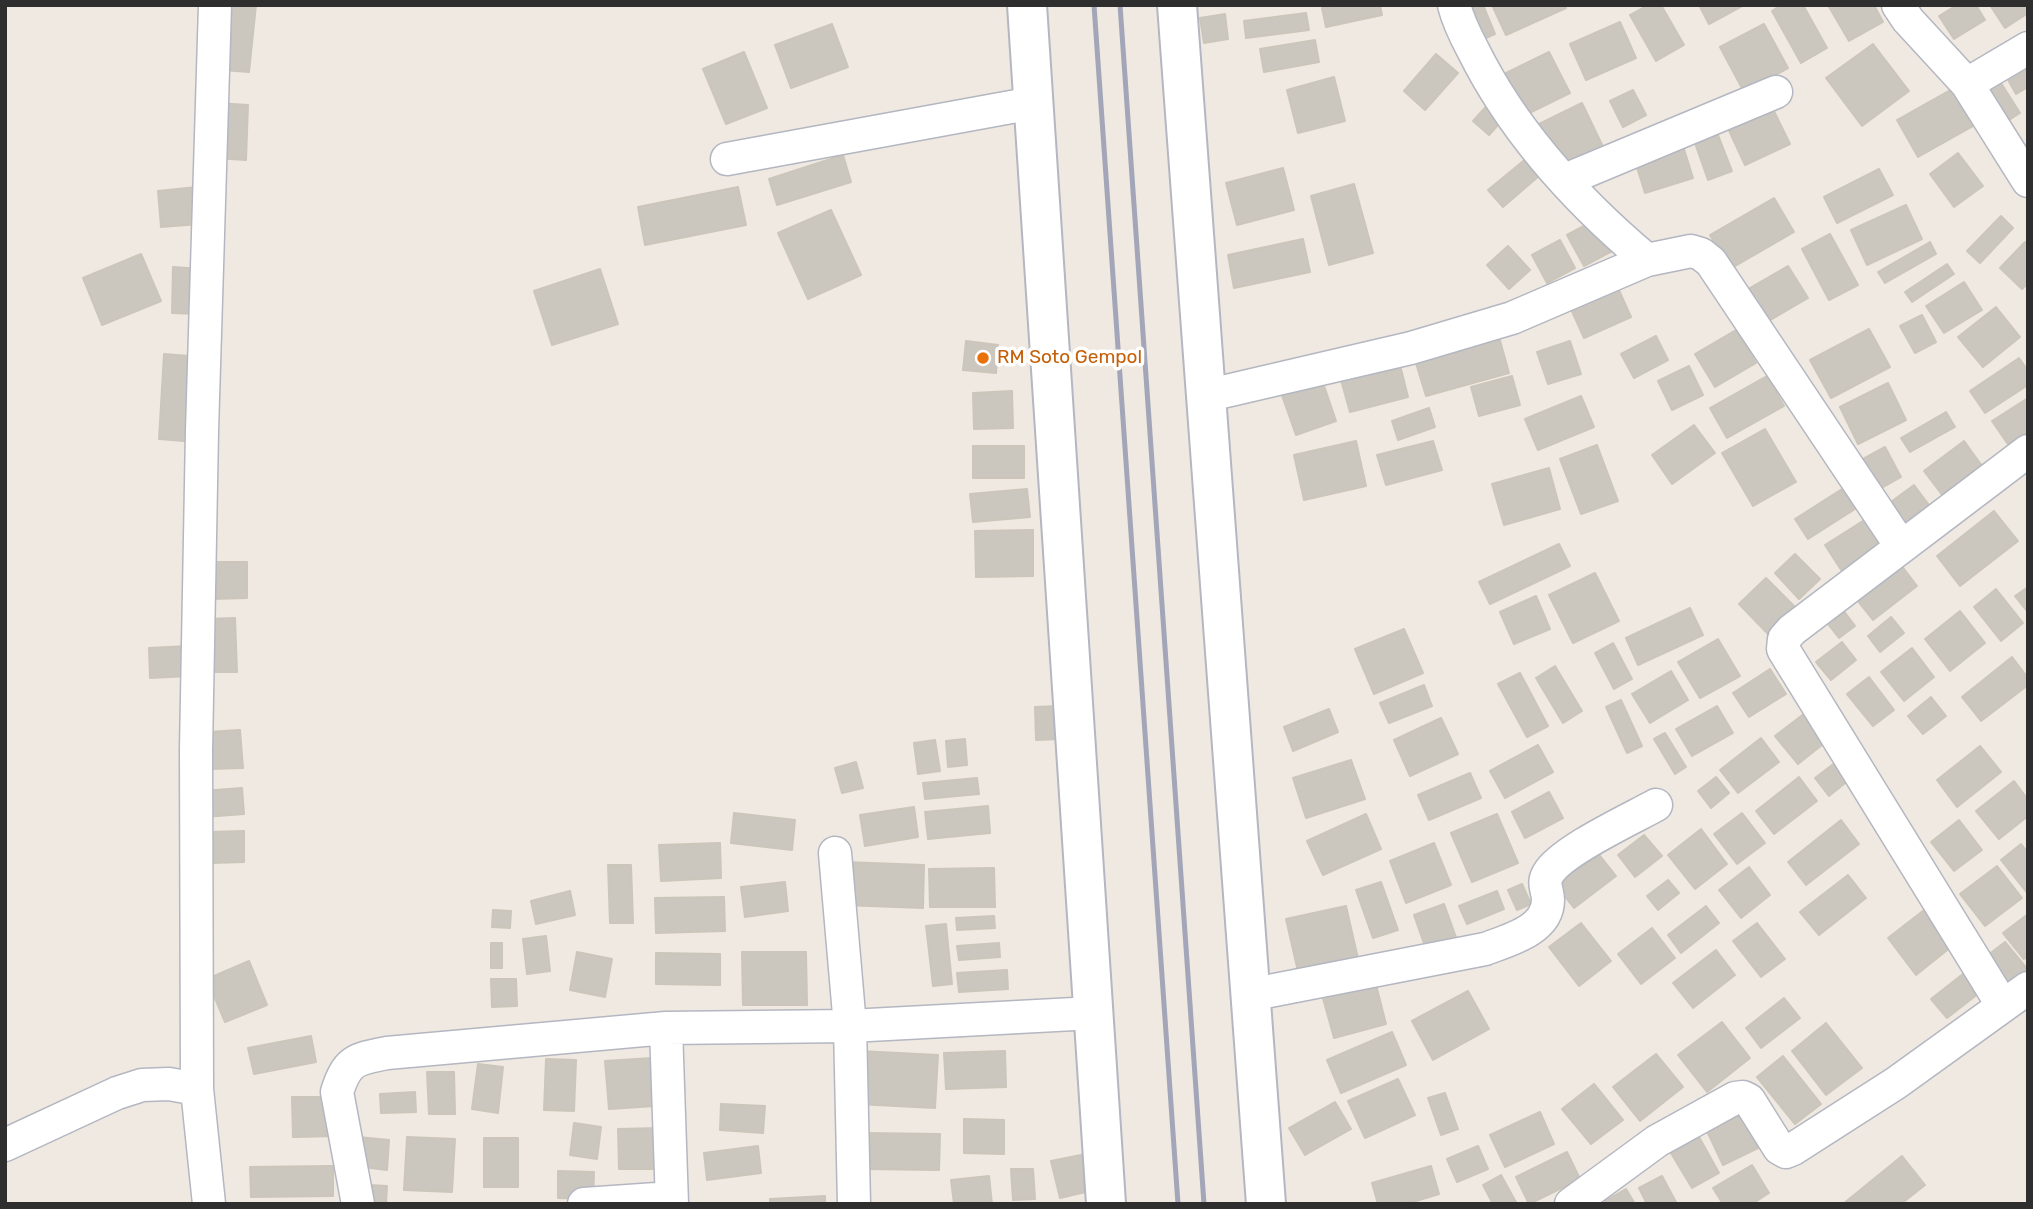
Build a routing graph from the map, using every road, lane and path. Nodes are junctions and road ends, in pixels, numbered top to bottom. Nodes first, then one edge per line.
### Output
1 (215, 5) edge
2 (1027, 5) edge
3 (1177, 5) edge
4 (1454, 5) edge
5 (1898, 5) edge
6 (2028, 48) edge
7 (1967, 84) junction
8 (1776, 92) dead end
9 (1033, 103) junction
10 (727, 159) dead end
11 (1565, 180) junction
12 (2028, 181) edge
13 (1647, 260) junction
14 (1205, 396) junction
15 (2028, 451) edge
16 (1901, 546) junction
17 (1656, 805) dead end
18 (835, 853) dead end
19 (1249, 995) junction
20 (2015, 997) edge
21 (1093, 1013) junction
22 (850, 1026) junction
23 (666, 1028) junction
24 (197, 1089) junction
25 (5, 1145) edge
26 (671, 1201) edge
27 (209, 1204) edge
28 (358, 1204) edge
29 (584, 1204) edge
30 (854, 1204) edge
31 (1106, 1204) edge
32 (1266, 1204) edge
33 (1572, 1204) edge

1 - 24 street
2 - 9 main road
3 - 14 main road
4 - 11 street
5 - 7 street
6 - 7 street
7 - 12 street
8 - 11 street
9 - 10 street
9 - 21 main road
11 - 13 street
13 - 14 street
13 - 16 street
14 - 19 main road
15 - 16 street
16 - 20 street
17 - 19 street
18 - 22 street
19 - 32 main road
20 - 33 street
21 - 22 street
21 - 31 main road
22 - 23 street
22 - 30 street
23 - 26 street
23 - 28 street
24 - 25 street
24 - 27 street
26 - 29 street

